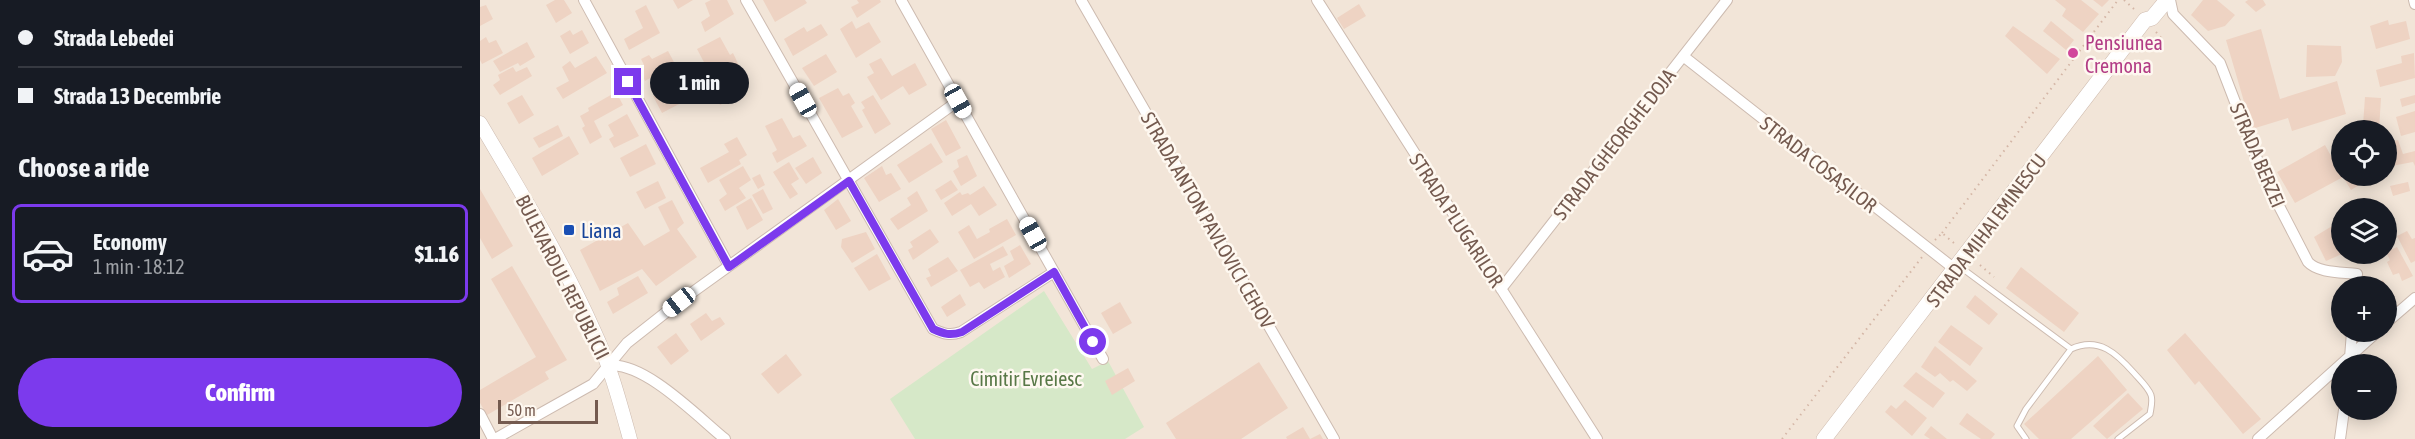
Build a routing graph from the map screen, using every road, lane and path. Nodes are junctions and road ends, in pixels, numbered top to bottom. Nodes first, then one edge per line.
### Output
1 (584, 0) edge
2 (746, 0) edge
3 (901, 0) edge
4 (1081, 0) edge
5 (1317, 0) edge
6 (1727, 0) edge
7 (2118, 0) edge
8 (2124, 0) edge
9 (2153, 0) edge
10 (2168, 0) edge
11 (2140, 15) junction
12 (2156, 32) dead end
13 (2163, 40) dead end
14 (1683, 56) junction
15 (958, 101) junction
16 (480, 123) edge
17 (849, 181) junction
18 (1942, 233) junction
19 (1934, 242) dead end
20 (1955, 244) dead end
21 (1922, 257) dead end
22 (1980, 265) dead end
23 (729, 267) junction
24 (1957, 268) junction
25 (1054, 272) junction
26 (2357, 276) edge
27 (1994, 277) dead end
28 (1501, 288) junction
29 (2415, 297) edge
30 (2397, 313) edge
31 (2367, 342) edge
32 (2071, 349) junction
33 (2356, 354) edge
34 (1103, 359) dead end
35 (608, 366) junction
36 (2331, 376) edge
37 (480, 414) edge
38 (2343, 420) edge
39 (494, 439) edge
40 (630, 439) edge
41 (725, 439) edge
42 (1334, 439) edge
43 (1597, 439) edge
44 (1782, 439) edge
45 (1824, 439) edge
46 (2026, 439) edge
47 (2118, 439) edge
48 (2258, 439) edge
49 (2340, 439) edge

1 - 23 street
2 - 17 street
3 - 15 street
4 - 42 street, STRADA ANTON PAVLOVICI CEHOV
5 - 28 street, STRADA PLUGARILOR
6 - 14 street, STRADA GHEORGHE DOJA
7 - 18 path
8 - 11 path
9 - 11 main road, STRADA MIHAI EMINESCU
10 - 11 main road, STRADA MIHAI EMINESCU
10 - 26 street, STRADA BERZEI
11 - 24 main road, STRADA MIHAI EMINESCU
12 - 13 path
14 - 24 street, STRADA COSAȘILOR
14 - 28 street, STRADA GHEORGHE DOJA
15 - 17 street
15 - 25 street
16 - 35 street, BULEVARDUL REPUBLICII
17 - 23 street
17 - 25 street
18 - 19 path
18 - 20 path
21 - 44 path
22 - 27 path
23 - 35 street
24 - 32 lane
24 - 45 main road, STRADA MIHAI EMINESCU
25 - 34 street
28 - 43 street, STRADA PLUGARILOR
29 - 30 street
31 - 33 street
32 - 46 lane
32 - 47 lane
35 - 39 street
35 - 40 street, BULEVARDUL REPUBLICII
35 - 41 street
36 - 48 street
37 - 39 street
38 - 49 street

